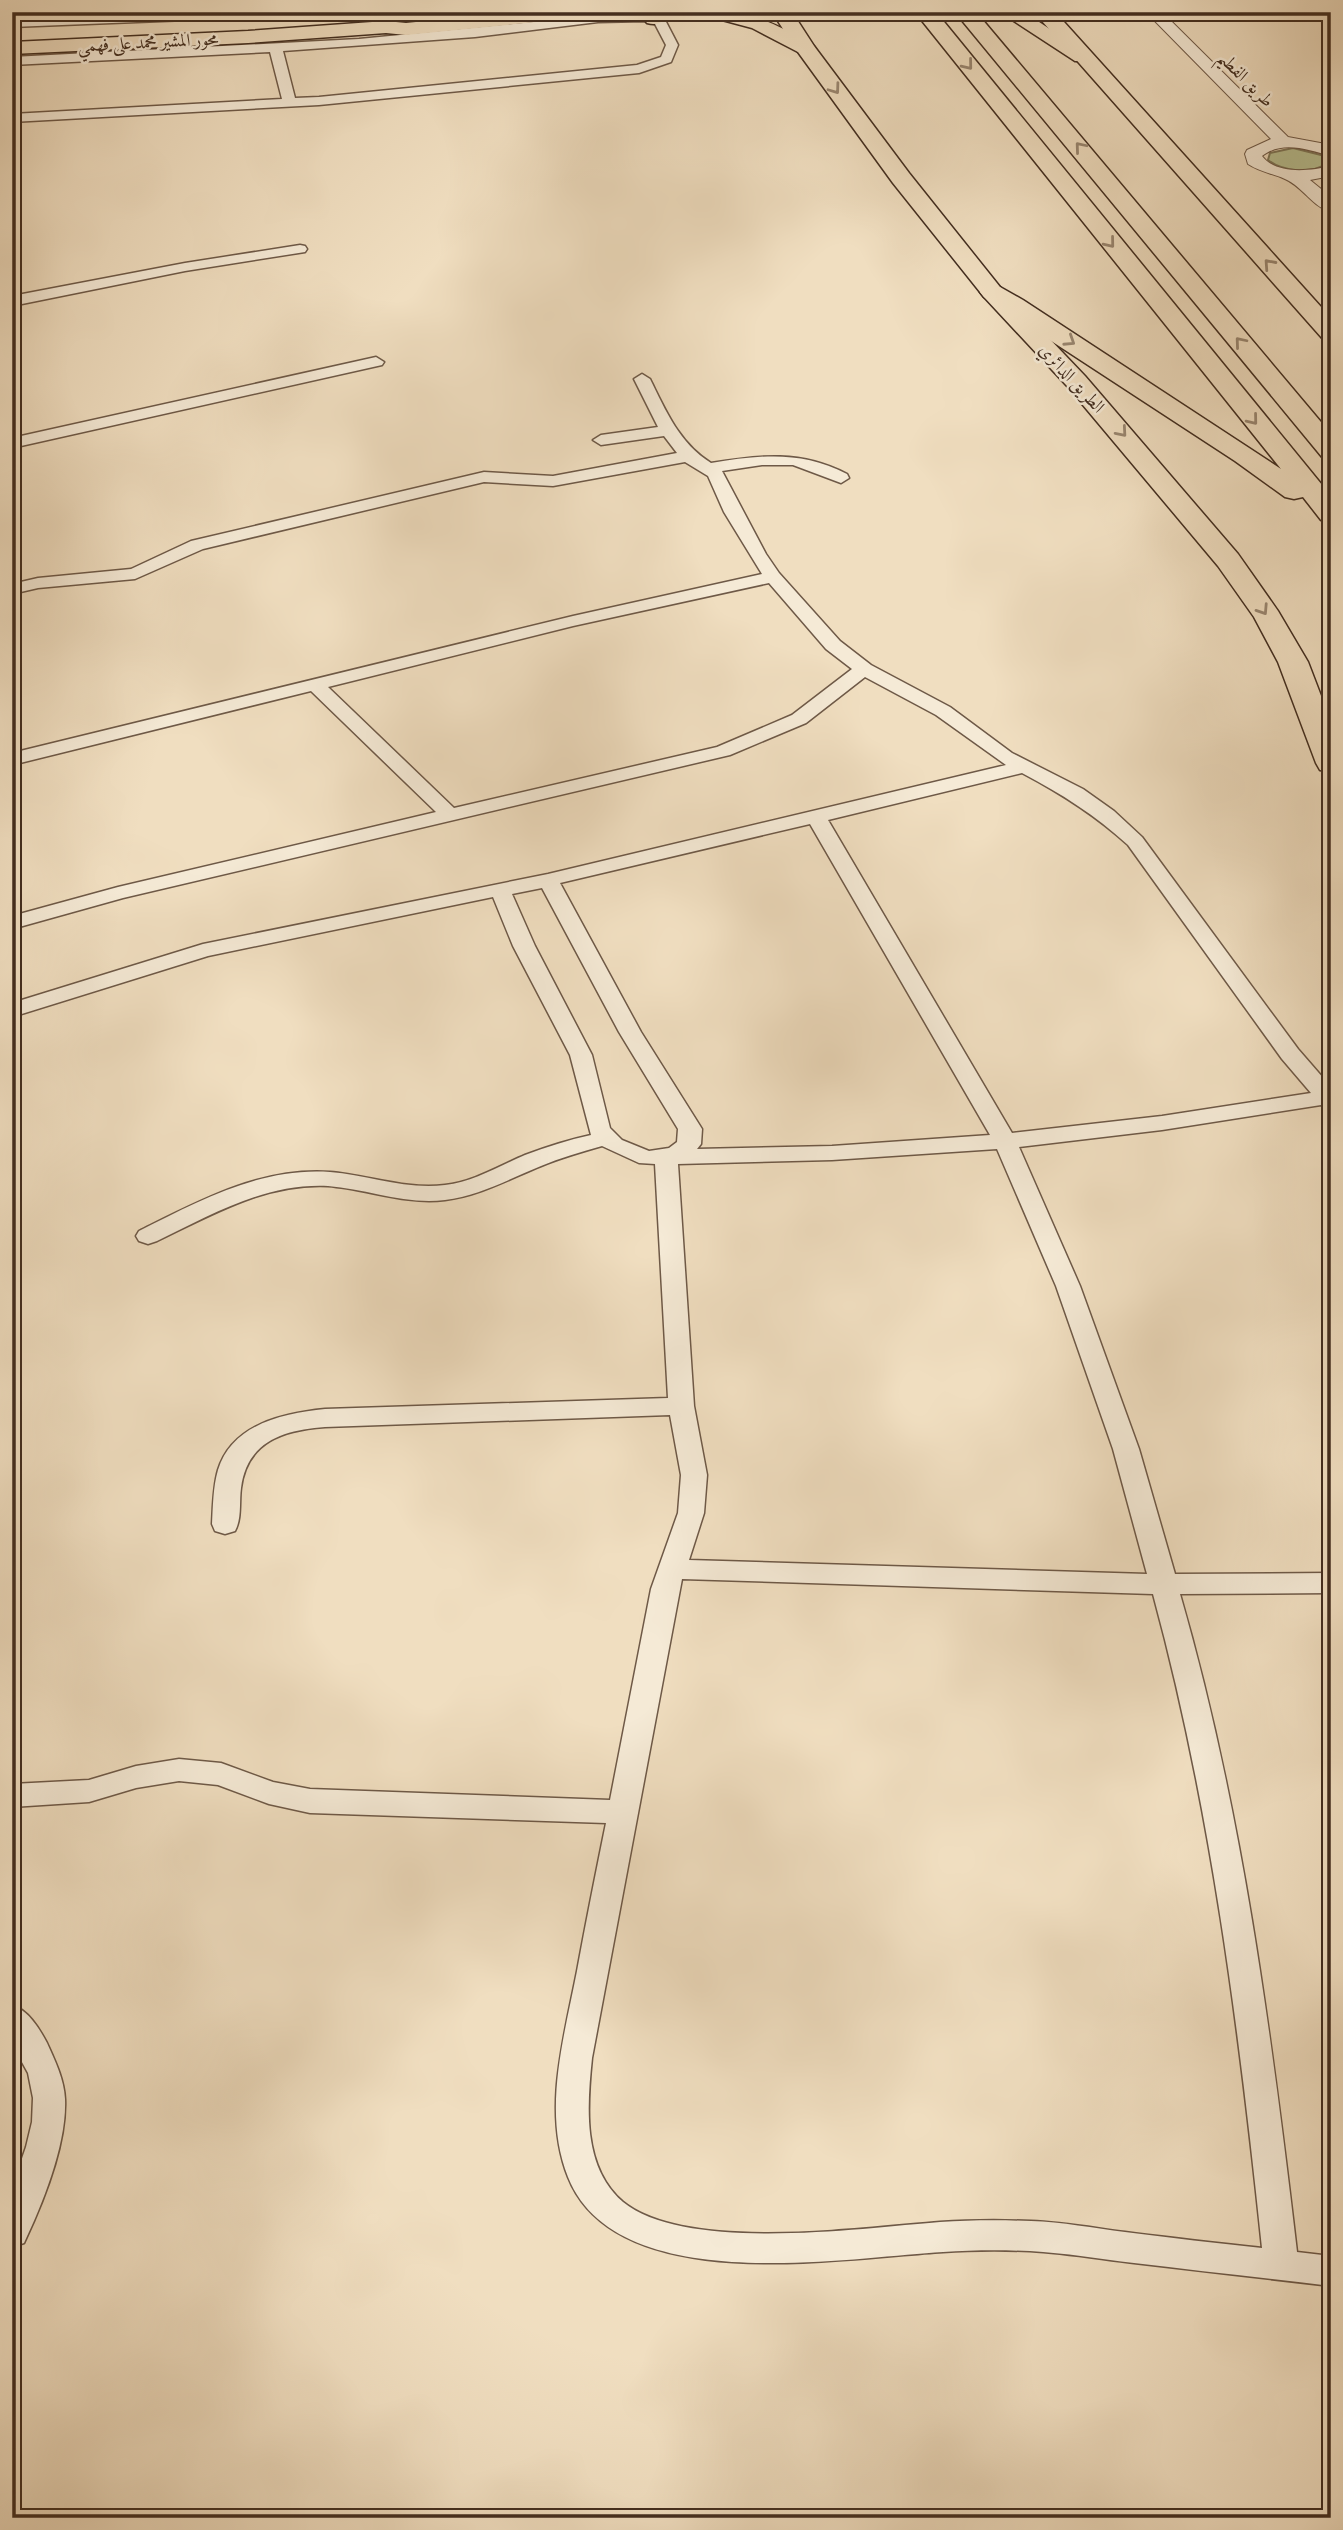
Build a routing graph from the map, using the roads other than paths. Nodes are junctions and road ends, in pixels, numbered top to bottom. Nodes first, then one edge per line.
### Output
1 (285, 12) edge
2 (439, 12) edge
3 (491, 12) edge
4 (527, 12) edge
5 (577, 12) edge
6 (714, 12) edge
7 (782, 12) edge
8 (925, 12) edge
9 (965, 12) edge
10 (1010, 12) edge
11 (1044, 12) edge
12 (1153, 12) edge
13 (658, 15) edge
14 (12, 23) edge
15 (386, 24) junction
16 (242, 30) junction
17 (12, 34) edge
18 (12, 41) edge
19 (12, 48) edge
20 (805, 48) junction
21 (276, 49) junction
22 (12, 54) edge
23 (1082, 57) junction
24 (12, 61) edge
25 (290, 103) junction
26 (12, 118) edge
27 (1284, 143) junction
28 (1326, 147) edge
29 (1188, 174) junction
30 (1289, 174) junction
31 (1330, 174) edge
32 (1331, 207) edge
33 (299, 249) dead end
34 (992, 292) junction
35 (12, 301) edge
36 (1331, 305) edge
37 (1331, 333) edge
38 (376, 362) dead end
39 (642, 379) dead end
40 (668, 430) junction
41 (601, 440) dead end
42 (12, 443) edge
43 (1331, 451) edge
44 (688, 456) junction
45 (711, 468) junction
46 (841, 478) dead end
47 (1331, 516) edge
48 (773, 577) junction
49 (12, 589) edge
50 (864, 669) junction
51 (315, 685) junction
52 (12, 759) edge
53 (1331, 762) edge
54 (1024, 767) junction
55 (451, 816) junction
56 (816, 816) junction
57 (548, 880) junction
58 (500, 890) junction
59 (12, 923) edge
60 (12, 1010) edge
61 (1328, 1100) edge
62 (605, 1138) junction
63 (1006, 1143) junction
64 (666, 1157) junction
65 (148, 1236) dead end
66 (681, 1406) junction
67 (225, 1524) dead end
68 (670, 1569) junction
69 (1331, 1583) edge
70 (1163, 1584) junction
71 (12, 1796) edge
72 (624, 1812) junction
73 (12, 2018) edge
74 (12, 2232) edge
75 (1281, 2265) junction
76 (1331, 2271) edge

1 - 14 street
2 - 15 main road, محور المشير محمد على فهمي
3 - 15 main road
4 - 15 main road
5 - 15 main road, محور المشير محمد على فهمي
6 - 20 main road
7 - 20 main road, الطريق الدائري
8 -> 47 main road
43 -> 9 main road
10 - 23 main road
11 - 23 main road
12 - 27 street, طريق الفطيم
13 - 21 street
13 - 25 street
15 - 16 main road, محور المشير محمد على فهمي
15 - 19 main road, محور المشير محمد على فهمي
16 - 17 main road
16 - 18 main road, محور المشير محمد على فهمي
19 - 22 main road
20 -> 34 main road, الطريق الدائري
21 - 24 street
21 - 25 street
23 - 29 main road
25 - 26 street
27 - 28 street
27 - 30 street
29 - 36 main road
37 -> 29 main road
30 - 31 street
30 - 32 street
33 - 35 street
34 -> 47 main road
34 -> 53 main road, الطريق الدائري
38 - 42 street
39 - 40 street
40 - 41 street
40 - 44 street
44 - 45 street
44 - 49 street
45 - 46 street
45 - 48 street
48 - 50 street
48 - 51 street
50 - 54 street
50 - 55 street
51 - 52 street
51 - 55 street
54 - 56 street
54 - 61 street
55 - 59 street
56 - 57 street
56 - 63 street
57 - 58 street
57 - 64 street
58 - 60 street
58 - 62 street
61 - 63 street
62 - 64 street
62 - 65 street
63 - 64 street
63 - 70 street
64 - 66 street
66 - 67 street
66 - 68 street
68 - 70 street
68 - 72 street
69 - 70 street
70 - 75 street
71 - 72 street
72 - 75 street
73 - 74 street
75 - 76 street

